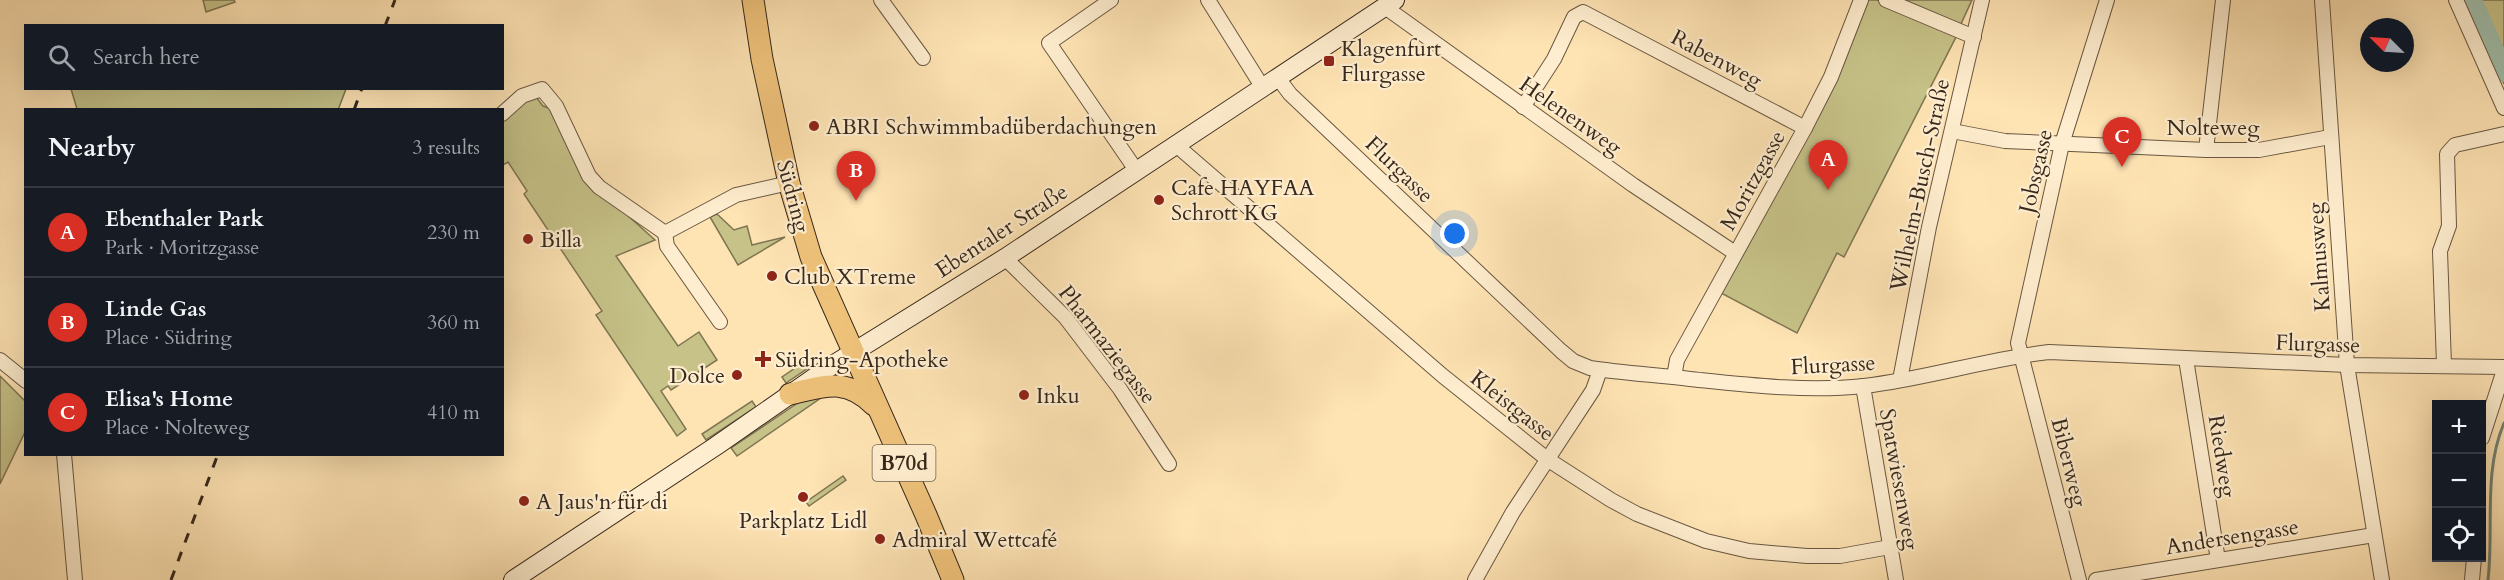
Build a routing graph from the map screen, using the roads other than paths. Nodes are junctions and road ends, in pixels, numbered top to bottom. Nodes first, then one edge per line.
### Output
1 (753, 0) edge
2 (881, 0) edge
3 (1111, 0) edge
4 (1208, 0) edge
5 (1861, 0) edge
6 (1886, 0) edge
7 (1982, 0) edge
8 (2107, 0) edge
9 (2223, 0) edge
10 (2322, 0) edge
11 (2456, 0) edge
12 (1390, 4) edge
13 (1974, 38) junction
14 (923, 58) dead end
15 (1270, 83) junction
16 (1522, 107) junction
17 (2504, 108) edge
18 (504, 112) edge
19 (1805, 128) junction
20 (1952, 131) junction
21 (2504, 134) edge
22 (2330, 137) junction
23 (2062, 144) junction
24 (1176, 145) junction
25 (2206, 150) junction
26 (1136, 170) junction
27 (789, 183) junction
28 (665, 233) junction
29 (1735, 254) junction
30 (1005, 258) junction
31 (720, 322) dead end
32 (853, 353) junction
33 (2021, 355) junction
34 (2186, 359) junction
35 (0, 360) edge
36 (2347, 365) junction
37 (2444, 365) junction
38 (2504, 368) edge
39 (1600, 370) junction
40 (1674, 377) junction
41 (24, 379) edge
42 (1900, 380) junction
43 (1863, 386) junction
44 (790, 394) junction
45 (881, 412) junction
46 (2486, 423) edge
47 (66, 456) edge
48 (1547, 459) junction
49 (1169, 464) dead end
50 (2374, 535) junction
51 (1890, 547) junction
52 (2218, 560) junction
53 (2474, 562) edge
54 (75, 580) edge
55 (513, 580) edge
56 (953, 580) edge
57 (1474, 580) edge
58 (1896, 580) edge
59 (2079, 580) edge
60 (2096, 580) edge
61 (2382, 580) edge
62 (2472, 580) edge

1 - 27 main road, Südring / B70d
2 - 14 street
3 - 26 street
4 - 15 street, Flurgasse
5 - 19 street, Moritzgasse
6 - 13 street
7 - 13 street, Wilhelm-Busch-Straße
8 - 23 street, Jobsgasse
9 - 25 street
10 - 22 street, Kalmusweg
11 - 17 street
12 - 15 main road, Ebentaler Straße
12 - 16 street, Helenenweg
13 - 20 street, Wilhelm-Busch-Straße
15 - 24 main road, Ebentaler Straße
15 - 39 street, Flurgasse
16 - 19 street, Rabenweg
16 - 29 street, Helenenweg
18 - 28 street
19 - 29 street, Moritzgasse
20 - 23 street, Nolteweg
20 - 42 street, Wilhelm-Busch-Straße
21 - 37 street
22 - 25 street, Nolteweg
22 - 36 street, Kalmusweg
23 - 25 street, Nolteweg
23 - 33 street, Jobsgasse
24 - 26 main road, Ebentaler Straße
24 - 48 street, Kleistgasse
26 - 30 main road, Ebentaler Straße
27 - 28 street
27 - 32 main road, Südring / B70d
28 - 31 street
29 - 40 street, Moritzgasse
30 - 32 main road, Ebentaler Straße
30 - 49 street, Pharmaziegasse
32 - 44 main road, Ebentaler Straße
32 - 45 main road, Südring / B70d
33 - 34 street, Flurgasse
33 - 42 street, Flurgasse
33 - 59 street, Biberweg
34 - 36 street, Flurgasse
34 - 52 street, Riedweg
35 - 41 street
36 - 37 street, Flurgasse
36 - 50 street, Kalmusweg
37 - 38 street, Flurgasse
38 - 46 street
39 - 40 street, Flurgasse
39 - 48 street
40 - 43 street, Flurgasse
42 - 43 street, Flurgasse
43 - 51 street, Spatwiesenweg
44 - 45 main road
44 - 55 main road, Ebentaler Straße
45 - 56 main road, Südring / B70d
47 - 54 street
48 - 51 street, Kleistgasse
48 - 57 street
50 - 52 street, Andersengasse
50 - 61 street, Kalmusweg
51 - 58 street, Spatwiesenweg
52 - 60 street, Andersengasse
53 - 62 street

